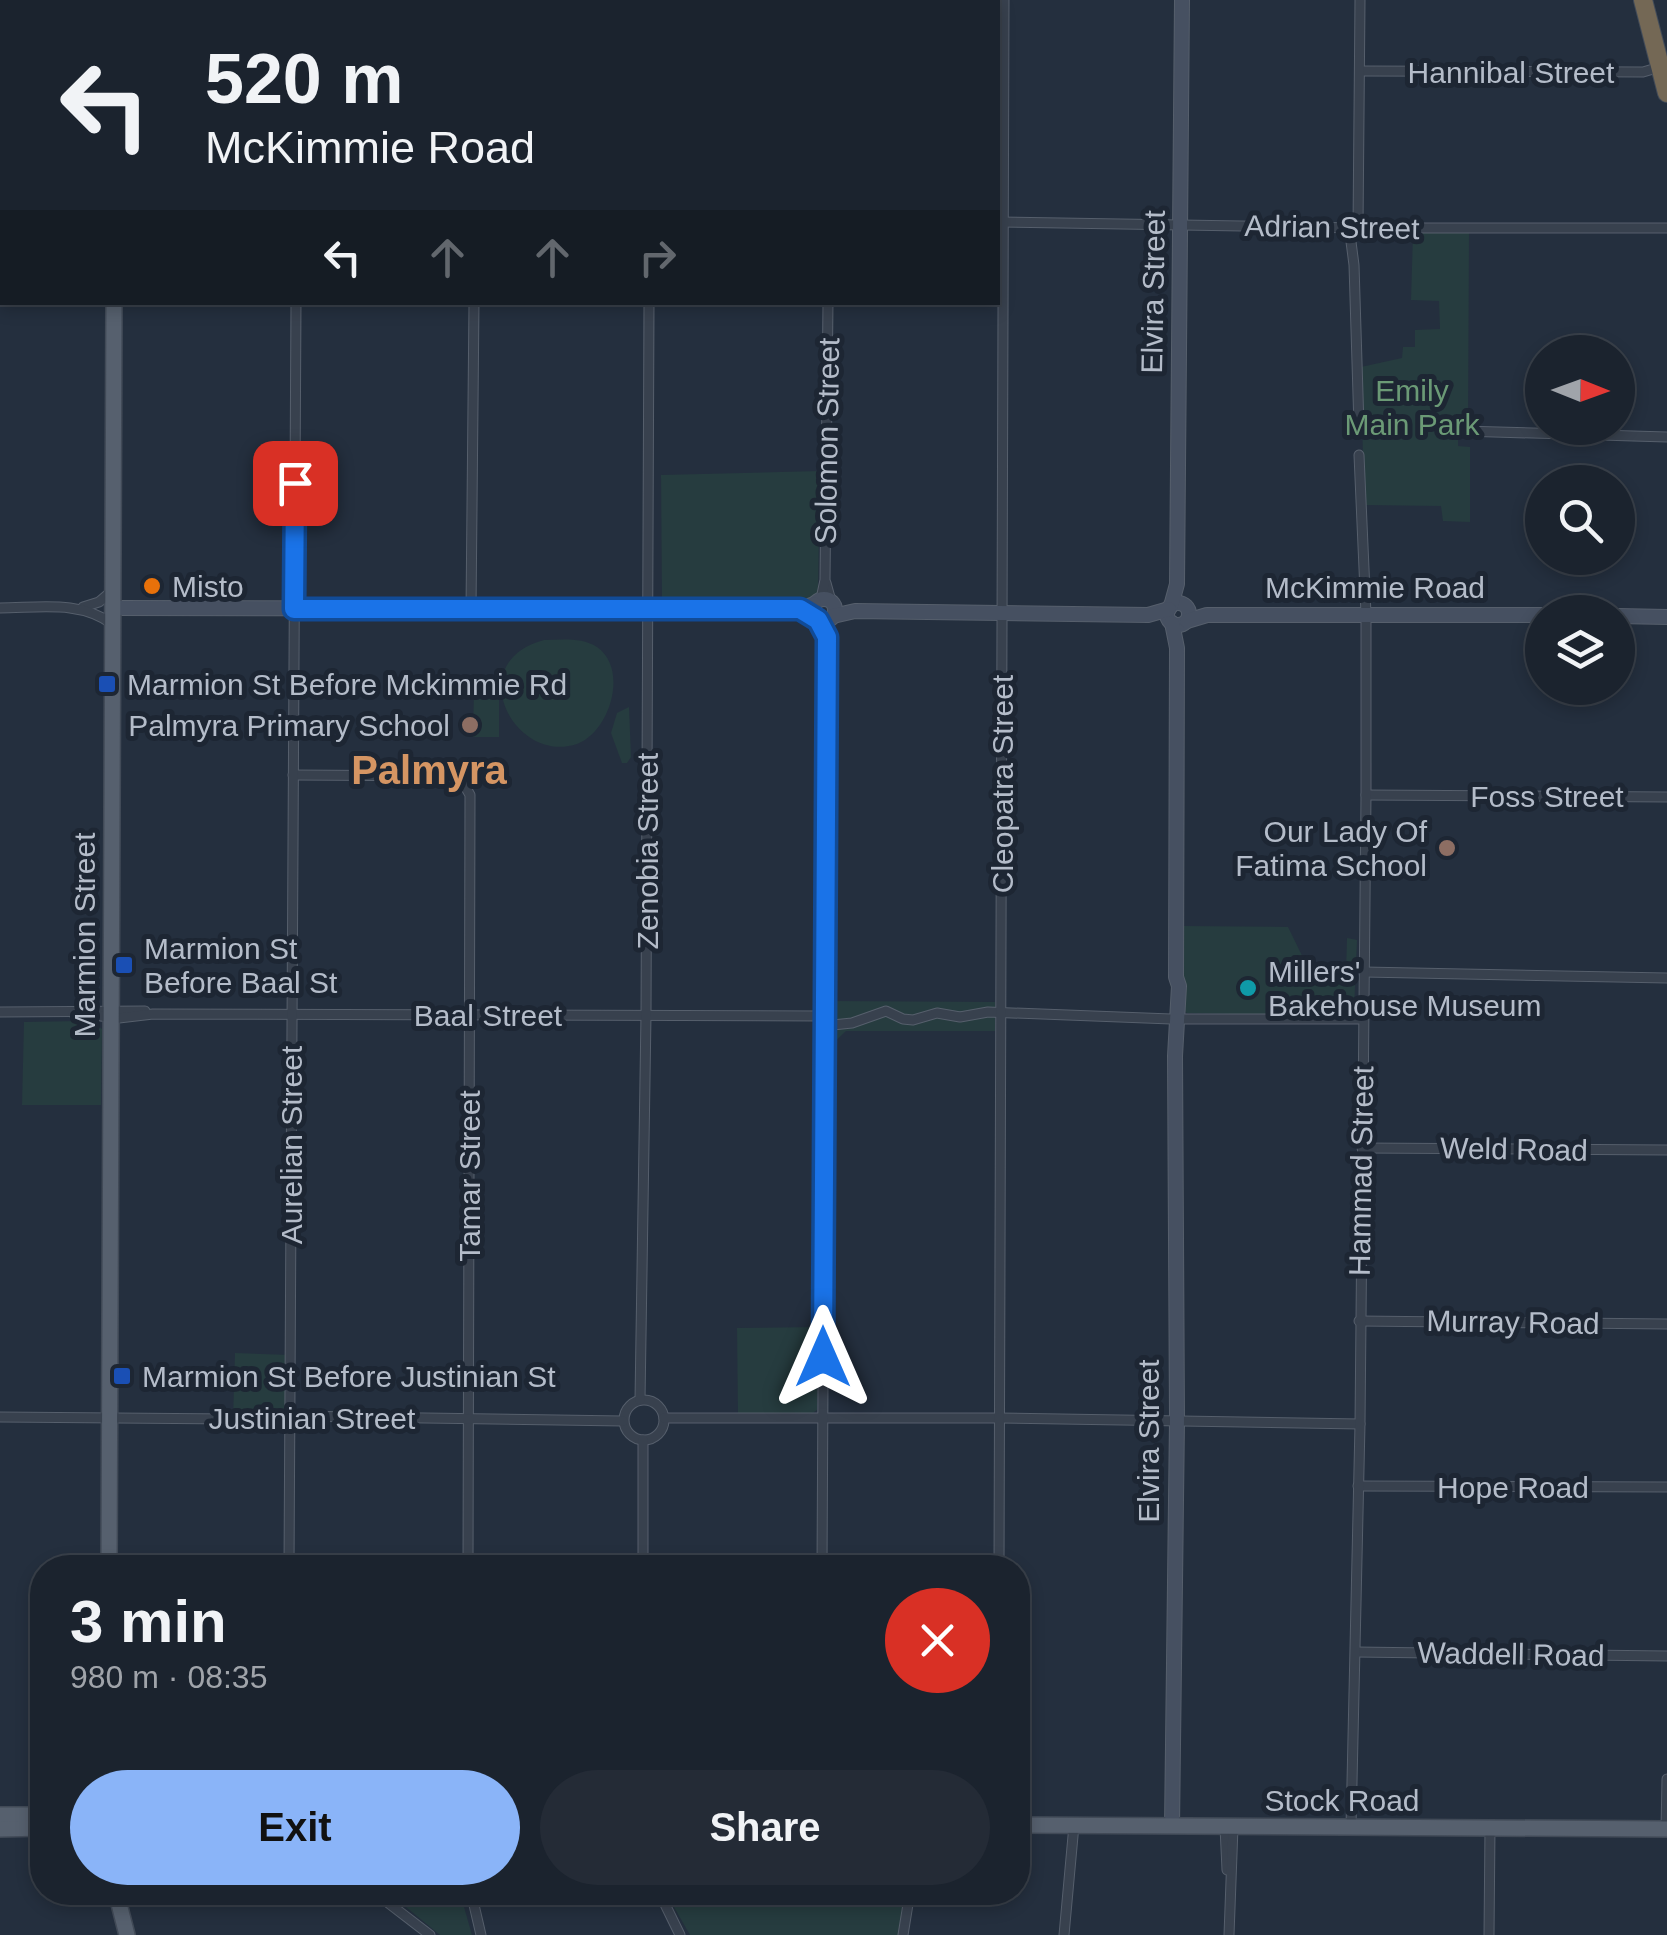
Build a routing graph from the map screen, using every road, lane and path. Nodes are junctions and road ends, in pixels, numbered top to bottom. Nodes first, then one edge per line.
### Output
1 (1004, 0) edge
2 (1182, 0) edge
3 (1360, 0) edge
4 (1643, 0) edge
5 (1660, 67) junction
6 (1361, 72) junction
7 (1667, 93) edge
8 (1001, 222) edge
9 (1182, 224) junction
10 (1358, 228) junction
11 (1667, 228) edge
12 (114, 305) edge
13 (123, 305) edge
14 (296, 305) edge
15 (474, 305) edge
16 (650, 305) edge
17 (828, 305) edge
18 (1359, 427) dead end
19 (1462, 430) dead end
20 (1667, 437) edge
21 (1359, 455) dead end
22 (113, 589) junction
23 (0, 608) edge
24 (81, 608) junction
25 (294, 609) junction
26 (471, 610) junction
27 (648, 610) junction
28 (822, 610) junction
29 (115, 613) junction
30 (1003, 613) junction
31 (1366, 614) junction
32 (1178, 615) junction
33 (1525, 616) edge
34 (1635, 616) edge
35 (1667, 616) edge
36 (293, 775) junction
37 (1366, 795) junction
38 (1667, 797) edge
39 (1364, 972) junction
40 (1667, 978) edge
41 (0, 1012) edge
42 (1001, 1012) junction
43 (115, 1014) junction
44 (292, 1014) junction
45 (470, 1015) junction
46 (646, 1015) junction
47 (1174, 1019) junction
48 (1363, 1019) junction
49 (823, 1021) junction
50 (1362, 1148) junction
51 (1667, 1150) edge
52 (1359, 1321) junction
53 (1667, 1324) edge
54 (640, 1400) junction
55 (290, 1416) junction
56 (0, 1418) edge
57 (114, 1418) junction
58 (664, 1418) junction
59 (1000, 1418) junction
60 (468, 1419) junction
61 (823, 1420) junction
62 (1176, 1420) junction
63 (624, 1422) junction
64 (1360, 1424) junction
65 (643, 1440) junction
66 (1358, 1486) junction
67 (1667, 1487) edge
68 (113, 1555) edge
69 (289, 1555) edge
70 (468, 1555) edge
71 (643, 1555) edge
72 (822, 1555) edge
73 (999, 1555) edge
74 (1356, 1652) junction
75 (1667, 1656) edge
76 (1667, 1778) edge
77 (0, 1814) edge
78 (30, 1815) edge
79 (1030, 1825) edge
80 (1074, 1826) junction
81 (1172, 1826) junction
82 (1229, 1827) junction
83 (1350, 1827) junction
84 (1490, 1828) junction
85 (30, 1829) edge
86 (1666, 1829) edge
87 (0, 1830) edge
88 (119, 1905) edge
89 (129, 1905) edge
90 (391, 1905) edge
91 (473, 1905) edge
92 (665, 1905) edge
93 (908, 1905) edge
94 (127, 1935) edge
95 (137, 1935) edge
96 (430, 1935) edge
97 (481, 1935) edge
98 (680, 1935) edge
99 (903, 1935) edge
100 (1064, 1935) edge
101 (1227, 1935) edge
102 (1488, 1935) edge

1 - 8 street, Cleopatra Street
2 - 9 street, Elvira Street
3 - 6 street
4 - 5 highway
5 - 6 street, Hannibal Street
5 - 7 highway
6 - 10 street
8 - 9 street, Adrian Street
8 - 30 street, Cleopatra Street
9 - 10 street, Adrian Street
9 - 32 street, Elvira Street
10 - 11 street, Adrian Street
10 - 18 street
12 - 22 main road, Marmion Street
13 - 29 main road, Marmion Street
14 - 25 street, Aurelian Street
15 - 26 street
16 - 27 street, Zenobia Street
17 - 28 street, Solomon Street
19 - 20 street
21 - 31 street, Hammad Street
22 - 24 street
22 - 29 main road, Marmion Street
23 - 24 street
24 - 29 street
25 - 26 street
25 - 29 street
25 - 36 street, Aurelian Street
26 - 27 street
27 - 28 street
27 - 46 street, Zenobia Street
28 - 30 street
28 - 49 street, Solomon Street
29 - 43 main road, Marmion Street
30 - 32 street
30 - 42 street, Cleopatra Street
31 - 32 street, McKimmie Road
31 - 33 street, McKimmie Road
31 - 37 street, Hammad Street
32 - 47 street, Elvira Street
34 - 35 street
36 - 44 street, Aurelian Street
36 - 45 street, Tamar Street
37 - 38 street, Foss Street
37 - 39 street, Hammad Street
39 - 40 street
39 - 48 street, Hammad Street
41 - 43 street, Baal Street
42 - 47 street, Baal Street
42 - 49 street, Baal Street
42 - 59 street, Cleopatra Street
43 - 44 street, Baal Street
43 - 57 main road, Marmion Street
44 - 45 street, Baal Street
44 - 55 street, Aurelian Street
45 - 46 street, Baal Street
45 - 60 street, Tamar Street
46 - 49 street, Baal Street
46 - 54 street, Zenobia Street
47 - 48 street, Baal Street
47 - 62 street, Elvira Street
48 - 50 street, Hammad Street
49 - 61 street, Solomon Street
50 - 51 street, Weld Road
50 - 52 street, Hammad Street
52 - 53 street, Murray Road
52 - 64 street, Hammad Street
54 - 58 street
54 - 63 street
55 - 57 street, Justinian Street
55 - 60 street, Justinian Street
55 - 69 street, Aurelian Street
56 - 57 street, Justinian Street
57 - 68 main road, Marmion Street
58 - 61 street
58 - 65 street
59 - 61 street
59 - 62 street
59 - 73 street, Cleopatra Street
60 - 63 street, Justinian Street
60 - 70 street, Tamar Street
61 - 72 street, Solomon Street
62 - 64 street
62 - 81 street, Elvira Street
63 - 65 street
64 - 66 street, Hammad Street
65 - 71 street
66 - 67 street, Hope Road
66 - 74 street, Hammad Street
74 - 75 street, Waddell Road
74 - 83 street, Hammad Street
76 - 86 street
77 - 78 main road
79 - 80 main road, Stock Road
80 - 81 main road, Stock Road
80 - 100 street
81 - 82 main road, Stock Road
82 - 83 main road, Stock Road
82 - 101 street
83 - 84 main road, Stock Road
84 - 86 main road, Stock Road
84 - 102 street
85 - 87 main road
88 - 94 main road
89 - 95 main road
90 - 96 street
91 - 97 street
92 - 98 street
93 - 99 street

